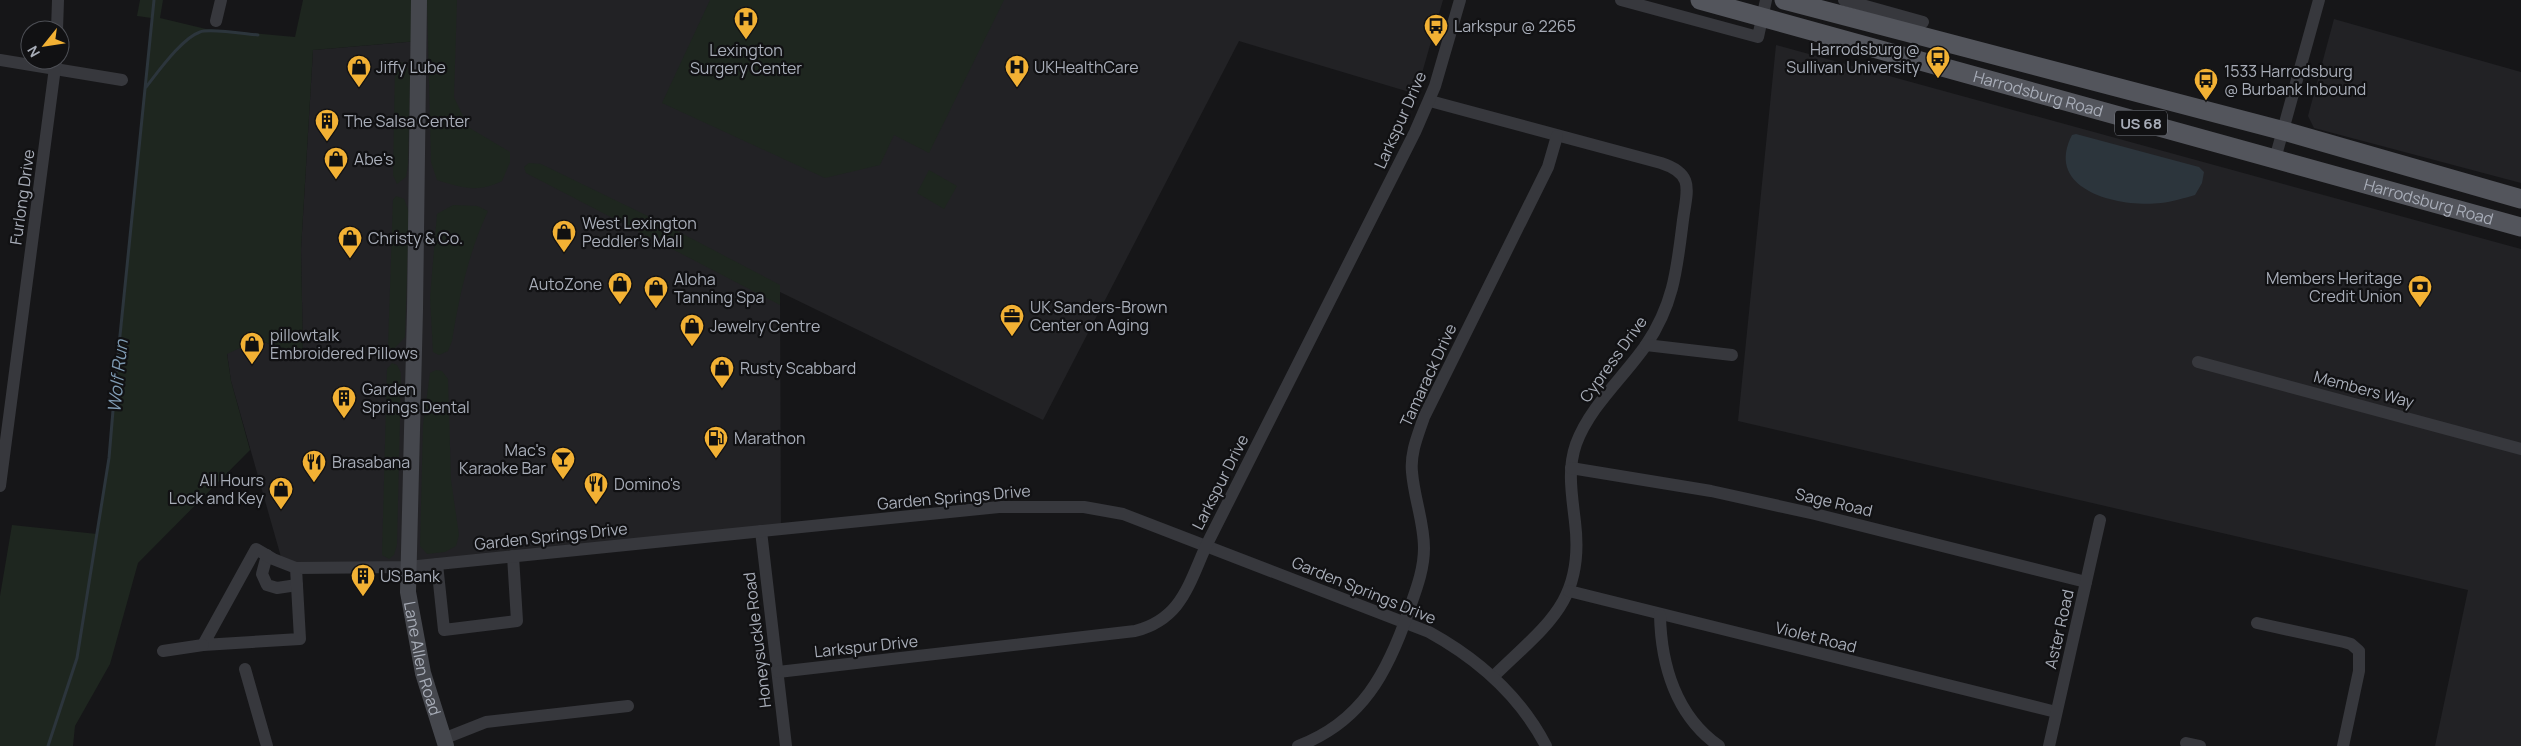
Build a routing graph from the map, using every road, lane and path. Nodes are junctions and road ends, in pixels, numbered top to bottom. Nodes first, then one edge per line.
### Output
1 (58, 0) edge
2 (222, 0) edge
3 (419, 0) edge
4 (1460, 0) edge
5 (1621, 0) edge
6 (1700, 0) edge
7 (1784, 0) edge
8 (1844, 0) edge
9 (2319, 0) edge
10 (1764, 8) edge
11 (57, 20) edge
12 (216, 21) dead end
13 (1923, 22) dead end
14 (0, 60) edge
15 (20, 61) edge
16 (70, 67) edge
17 (55, 70) edge
18 (122, 80) dead end
19 (1430, 101) junction
20 (2284, 131) junction
21 (1557, 136) junction
22 (2275, 159) junction
23 (2460, 181) junction
24 (2521, 199) edge
25 (2455, 209) junction
26 (2521, 227) edge
27 (1646, 345) junction
28 (1732, 356) dead end
29 (2198, 362) dead end
30 (2521, 449) edge
31 (1571, 468) junction
32 (0, 486) edge
33 (2100, 520) dead end
34 (761, 531) junction
35 (1206, 546) junction
36 (267, 555) junction
37 (513, 556) junction
38 (437, 564) junction
39 (408, 567) junction
40 (296, 568) junction
41 (2086, 582) junction
42 (297, 585) junction
43 (1570, 591) junction
44 (1660, 615) junction
45 (1406, 622) junction
46 (2257, 623) dead end
47 (203, 645) junction
48 (163, 651) dead end
49 (245, 669) dead end
50 (778, 672) junction
51 (1494, 676) junction
52 (628, 706) dead end
53 (2056, 712) junction
54 (445, 742) edge
55 (2186, 743) dead end
56 (267, 746) edge
57 (786, 746) edge
58 (1298, 746) edge
59 (1546, 746) edge
60 (1719, 746) edge
61 (2050, 746) edge
62 (2200, 746) edge
63 (2343, 746) edge

1 - 11 street
2 - 12 street
3 - 39 main road, Lane Allen Road
4 - 19 street, Larkspur Drive
5 - 10 street
6 - 10 main road, Harrodsburg Road / US 68
7 - 20 main road, Harrodsburg Road / US 68
8 - 13 street
9 - 20 street
10 - 22 main road, Harrodsburg Road / US 68
14 - 15 street
16 - 18 street
17 - 32 street, Furlong Drive
19 - 21 street, Cypress Drive
19 - 35 street, Larkspur Drive
20 - 22 street
20 - 23 main road, Harrodsburg Road / US 68
21 - 27 street, Cypress Drive
21 - 45 street, Tamarack Drive
22 - 25 main road, Harrodsburg Road / US 68
23 - 24 main road, Harrodsburg Road / US 68
23 - 25 main road
25 - 26 main road, Harrodsburg Road / US 68
27 - 28 street
27 - 31 street, Cypress Drive
29 - 30 street, Members Way
31 - 41 street, Sage Road
31 - 43 street, Cypress Drive
33 - 41 street, Aster Road
34 - 35 street, Garden Springs Drive
34 - 37 street, Garden Springs Drive
34 - 50 street, Honeysuckle Road
35 - 45 street, Garden Springs Drive
35 - 50 street, Larkspur Drive
36 - 40 street
36 - 42 street
36 - 47 street
37 - 38 street, Garden Springs Drive
37 - 38 street
38 - 39 street, Garden Springs Drive
39 - 40 street, Garden Springs Drive
39 - 54 main road, Lane Allen Road
40 - 42 street
41 - 53 street, Aster Road
42 - 47 street
43 - 44 street, Violet Road
43 - 51 street, Cypress Drive
44 - 53 street, Violet Road
44 - 60 street
45 - 51 street, Garden Springs Drive
45 - 58 street, Tamarack Drive
46 - 63 street
47 - 48 street
49 - 56 street
50 - 57 street, Honeysuckle Road
51 - 59 street, Garden Springs Drive
52 - 54 street
53 - 61 street, Aster Road
55 - 62 street

